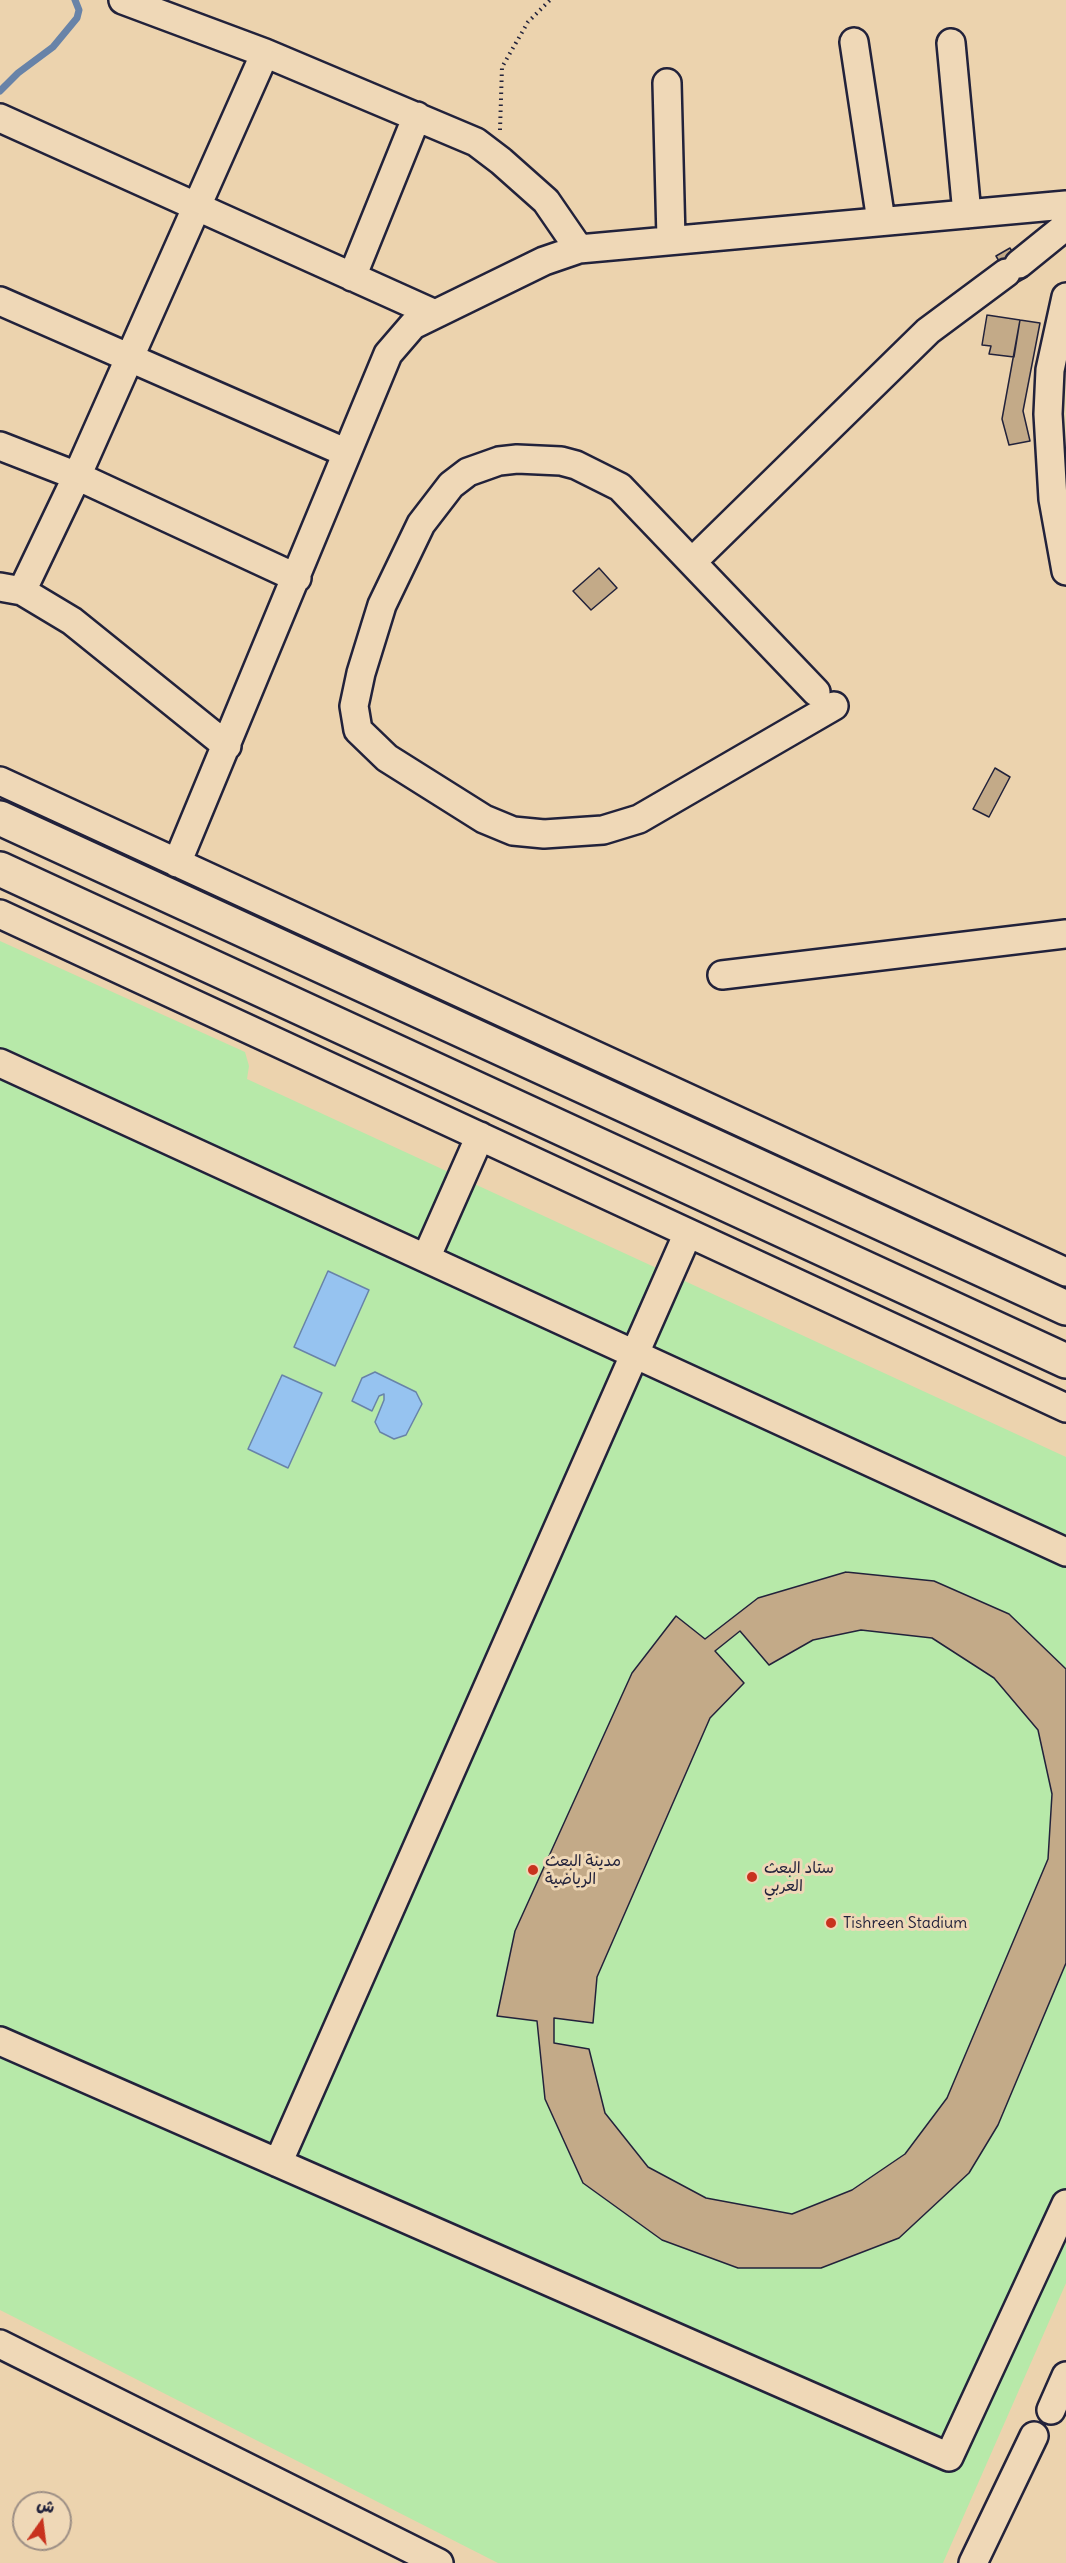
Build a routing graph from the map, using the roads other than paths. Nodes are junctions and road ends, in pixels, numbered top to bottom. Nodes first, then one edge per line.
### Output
1 (123, 0) edge
2 (854, 42) dead end
3 (951, 43) dead end
4 (265, 53) junction
5 (667, 83) dead end
6 (417, 116) junction
7 (0, 118) edge
8 (1066, 205) edge
9 (196, 206) junction
10 (966, 214) junction
11 (881, 221) junction
12 (1066, 226) edge
13 (671, 239) junction
14 (579, 249) junction
15 (352, 277) junction
16 (1066, 297) edge
17 (0, 301) edge
18 (433, 313) junction
19 (1062, 334) edge
20 (127, 358) junction
21 (0, 446) edge
22 (347, 453) junction
23 (77, 476) junction
24 (1059, 498) edge
25 (693, 561) junction
26 (1066, 571) edge
27 (297, 578) junction
28 (11, 589) edge
29 (227, 746) junction
30 (0, 781) edge
31 (0, 818) edge
32 (177, 863) junction
33 (0, 869) edge
34 (0, 914) edge
35 (1066, 934) edge
36 (722, 975) dead end
37 (0, 1063) edge
38 (480, 1136) junction
39 (688, 1233) junction
40 (426, 1258) junction
41 (1066, 1272) edge
42 (1066, 1308) edge
43 (633, 1353) junction
44 (1066, 1361) edge
45 (1066, 1408) edge
46 (1066, 1552) edge
47 (0, 2041) edge
48 (278, 2163) junction
49 (1066, 2204) edge
50 (0, 2344) edge
51 (1066, 2376) edge
52 (1051, 2410) dead end
53 (1034, 2436) dead end
54 (439, 2563) edge
55 (973, 2563) edge

1 - 4 street
2 - 11 street
3 - 10 street
4 - 6 street
4 - 9 street
5 - 13 street
6 - 14 street
6 - 15 street
7 - 9 street
8 - 10 street
9 - 15 street
9 - 20 street
10 - 11 street
11 - 13 street
12 - 25 street
13 - 14 street
14 - 18 street
15 - 18 street
16 - 19 street
17 - 20 street
18 - 22 street
19 - 24 street
20 - 22 street
20 - 23 street
21 - 23 street
22 - 27 street
23 - 27 street
23 - 28 street
24 - 26 street
25 - 25 street
27 - 29 street
28 - 29 street
29 - 32 street
30 - 32 street
31 - 42 main road
32 - 41 street
33 - 44 main road
34 - 38 street
35 - 36 street
37 - 40 street
38 - 39 street
38 - 40 street
39 - 43 street
39 - 45 street
40 - 43 street
43 - 46 street
43 - 48 street
47 - 48 street
48 - 49 street
50 - 54 street
51 - 52 street
53 - 55 street

